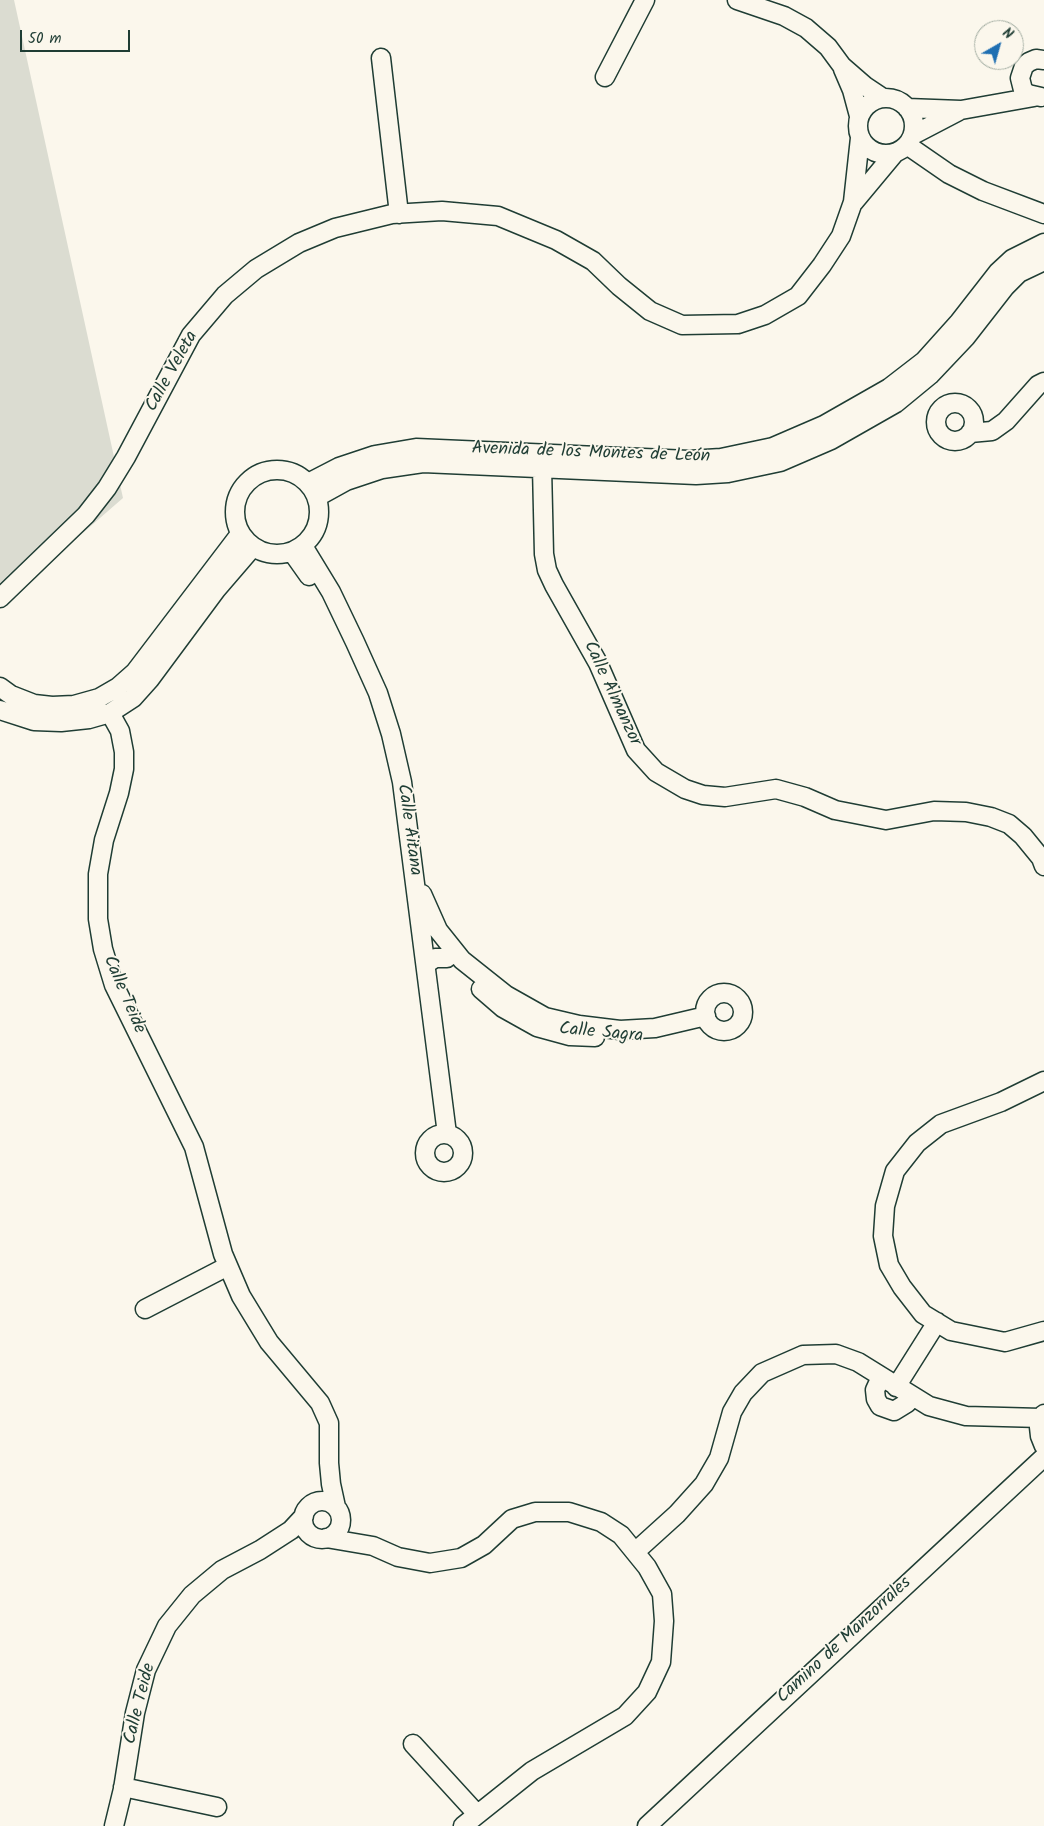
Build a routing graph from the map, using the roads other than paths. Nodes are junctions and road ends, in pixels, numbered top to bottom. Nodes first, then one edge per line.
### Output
1 (645, 0) edge
2 (737, 0) edge
3 (382, 58) dead end
4 (1044, 60) edge
5 (842, 66) junction
6 (605, 76) dead end
7 (1039, 96) edge
8 (883, 98) junction
9 (907, 108) junction
10 (961, 110) junction
11 (859, 116) junction
12 (860, 138) junction
13 (905, 145) junction
14 (853, 202) junction
15 (399, 214) junction
16 (1044, 214) edge
17 (1044, 242) edge
18 (1044, 261) edge
19 (1044, 382) edge
20 (970, 433) dead end
21 (542, 467) junction
22 (313, 490) junction
23 (240, 534) junction
24 (253, 548) junction
25 (298, 549) junction
26 (0, 598) edge
27 (0, 687) edge
28 (0, 710) edge
29 (110, 712) junction
30 (1044, 866) edge
31 (414, 878) junction
32 (417, 925) junction
33 (433, 953) junction
34 (707, 1019) dead end
35 (1042, 1080) edge
36 (442, 1135) dead end
37 (228, 1266) junction
38 (145, 1309) dead end
39 (937, 1322) junction
40 (1044, 1331) edge
41 (881, 1377) junction
42 (896, 1387) junction
43 (912, 1397) junction
44 (1043, 1416) edge
45 (1044, 1446) edge
46 (1044, 1457) edge
47 (329, 1463) junction
48 (337, 1508) junction
49 (308, 1510) junction
50 (320, 1538) junction
51 (374, 1546) junction
52 (260, 1550) junction
53 (635, 1552) junction
54 (413, 1744) dead end
55 (123, 1787) junction
56 (218, 1807) dead end
57 (477, 1814) junction
58 (114, 1826) edge
59 (464, 1826) edge
60 (647, 1826) edge

1 - 6 street
2 - 5 street
3 - 15 street
4 - 7 street
5 - 8 street
5 - 11 street
7 - 10 street, Calle Veleta
8 - 9 street
8 - 11 street
9 - 10 street, Calle Veleta
9 - 13 street
10 - 13 street, Calle Veleta
11 - 12 street
12 - 13 street
12 - 14 street, Calle Veleta
13 - 14 street, Calle Veleta
13 - 16 street
14 - 15 street, Calle Veleta
15 - 26 street, Calle Veleta
17 - 22 street, Avenida de los Montes de León
18 - 21 street, Avenida de los Montes de León
19 - 20 street
21 - 22 street, Avenida de los Montes de León
21 - 30 street, Calle Almanzor
22 - 23 street
22 - 25 street
23 - 24 street
23 - 27 street
24 - 25 street
24 - 29 street
25 - 31 street, Calle Aitana
25 - 32 street, Calle Aitana
28 - 29 street
29 - 37 street, Calle Teide
31 - 32 street, Calle Aitana
31 - 33 street, Calle Sagra
32 - 33 street, Calle Aitana
32 - 33 street, Calle Sagra
33 - 34 street, Calle Sagra
33 - 36 street, Calle Aitana
35 - 39 street
37 - 38 street
37 - 47 street, Calle Teide
39 - 40 street
39 - 42 street
41 - 42 street
41 - 43 street
41 - 53 street
42 - 43 street
43 - 44 street
44 - 45 street
46 - 60 street, Camino de Manzorrales
47 - 48 street, Calle Teide
47 - 49 street, Calle Teide
48 - 49 street
48 - 50 street
48 - 51 street
49 - 50 street
49 - 52 street, Calle Teide
50 - 51 street
50 - 52 street, Calle Teide
51 - 53 street
52 - 55 street, Calle Teide
53 - 57 street
54 - 57 street
55 - 56 street
55 - 58 street, Calle Teide
57 - 59 street

